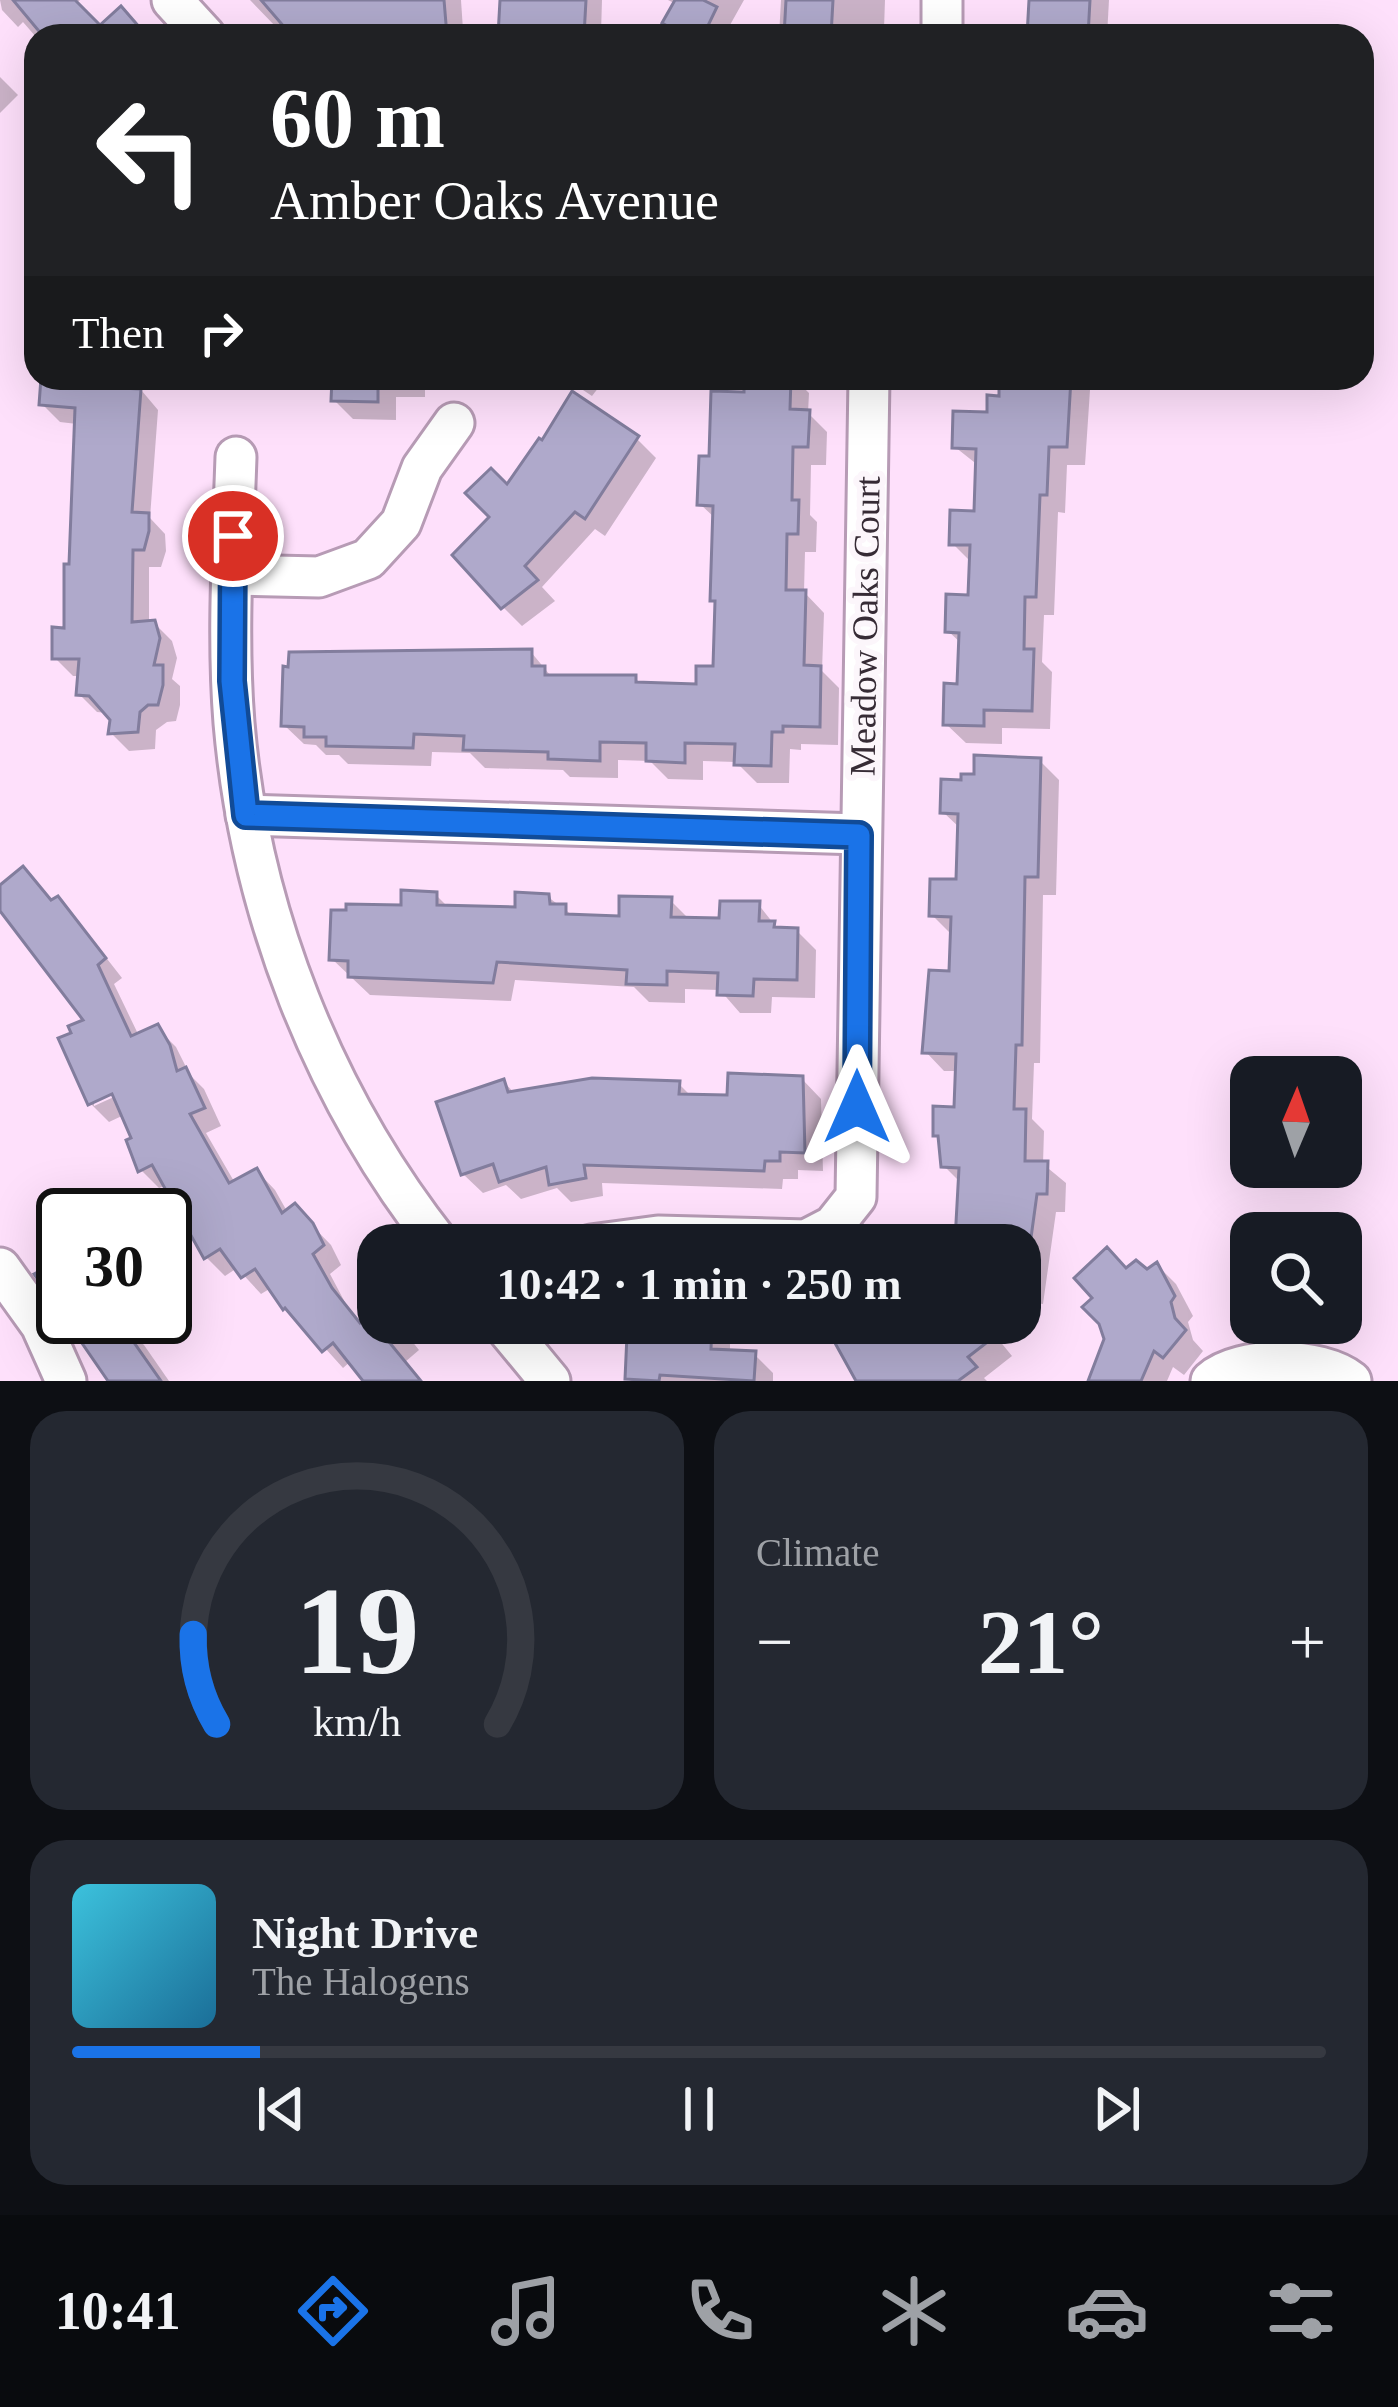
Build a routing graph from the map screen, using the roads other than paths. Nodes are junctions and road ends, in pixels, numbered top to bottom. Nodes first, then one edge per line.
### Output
1 (172, 0) edge
2 (195, 24) edge
3 (869, 390) edge
4 (454, 423) dead end
5 (236, 458) dead end
6 (232, 575) junction
7 (246, 815) junction
8 (859, 835) junction
9 (425, 1224) edge
10 (835, 1224) edge
11 (0, 1268) edge
12 (519, 1344) edge
13 (66, 1381) edge
14 (550, 1381) edge
15 (1211, 1381) edge
16 (1351, 1381) edge

1 - 2 street
3 - 8 street, Meadow Oaks Court
4 - 6 street
5 - 6 street
6 - 7 street
7 - 8 street
7 - 9 street
8 - 10 street, Meadow Oaks Court
11 - 13 street
12 - 14 street
15 - 16 street

